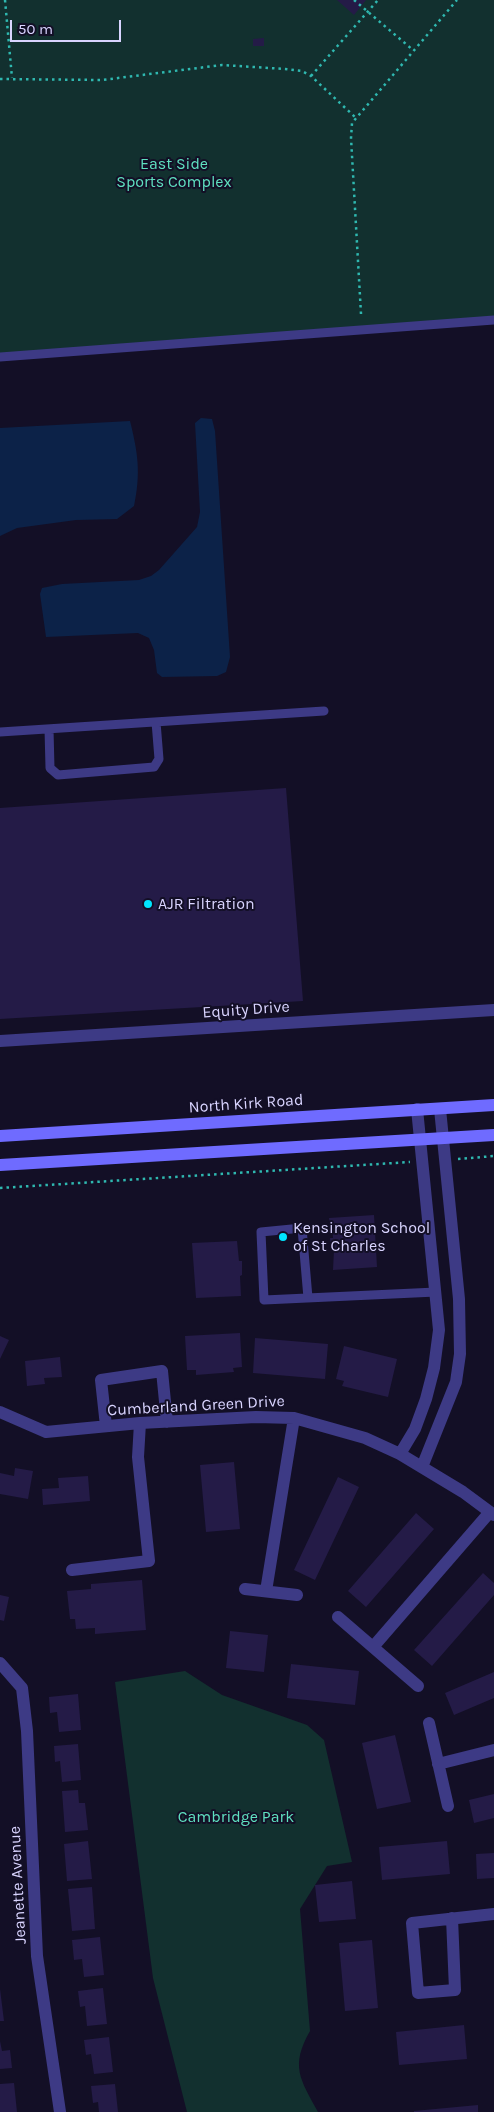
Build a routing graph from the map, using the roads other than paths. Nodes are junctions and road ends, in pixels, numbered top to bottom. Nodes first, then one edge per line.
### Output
1 (494, 320) edge
2 (0, 357) edge
3 (324, 711) dead end
4 (156, 722) junction
5 (49, 729) junction
6 (0, 732) edge
7 (494, 1010) edge
8 (0, 1041) edge
9 (494, 1105) edge
10 (417, 1109) junction
11 (440, 1109) junction
12 (494, 1135) edge
13 (0, 1136) edge
14 (441, 1138) junction
15 (420, 1140) junction
16 (0, 1165) edge
17 (436, 1292) junction
18 (308, 1298) junction
19 (0, 1412) edge
20 (294, 1418) junction
21 (166, 1422) junction
22 (140, 1423) junction
23 (106, 1426) junction
24 (400, 1454) junction
25 (422, 1466) junction
26 (492, 1513) edge
27 (72, 1570) dead end
28 (245, 1589) dead end
29 (266, 1591) junction
30 (297, 1595) dead end
31 (338, 1617) dead end
32 (373, 1647) junction
33 (0, 1663) edge
34 (418, 1686) dead end
35 (429, 1723) dead end
36 (494, 1750) edge
37 (438, 1764) junction
38 (448, 1806) dead end
39 (494, 1914) edge
40 (452, 1918) junction
41 (60, 2112) edge

1 - 2 lane
3 - 4 lane
4 - 5 lane
4 - 5 lane
5 - 6 lane
7 - 8 street, Equity Drive
9 - 11 main road, North Kirk Road
10 - 11 main road, North Kirk Road
10 - 13 main road, North Kirk Road
10 - 15 street
11 - 14 street
12 - 14 main road
14 - 15 main road
14 - 25 street
15 - 16 main road
15 - 17 street
17 - 18 lane
17 - 24 street
18 - 18 lane
19 - 23 street, Cumberland Green Drive
20 - 21 street, Cumberland Green Drive
20 - 24 street, Cumberland Green Drive
20 - 29 street
21 - 22 street, Cumberland Green Drive
21 - 23 street
22 - 23 street, Cumberland Green Drive
22 - 27 street
24 - 25 street, Cumberland Green Drive
25 - 26 street, Cumberland Green Drive
26 - 32 street
28 - 29 street
29 - 30 street
31 - 32 street
32 - 34 street
33 - 41 street, Jeanette Avenue
35 - 37 street
36 - 37 street
37 - 38 street
39 - 40 street
40 - 40 street

